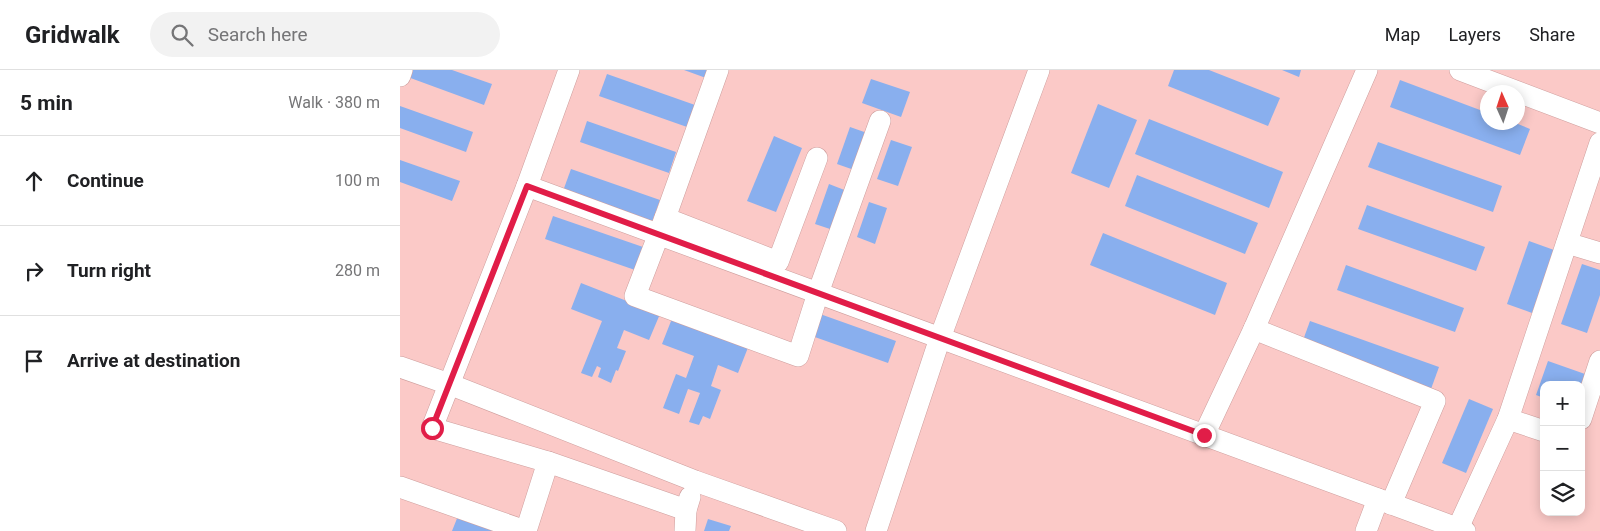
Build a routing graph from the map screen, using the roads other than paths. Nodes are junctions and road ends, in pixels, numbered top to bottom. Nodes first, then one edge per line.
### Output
1 (402, 70) edge
2 (569, 70) edge
3 (718, 70) edge
4 (1038, 70) edge
5 (1367, 70) edge
6 (1460, 70) edge
7 (400, 76) edge
8 (880, 122) dead end
9 (1600, 123) edge
10 (1600, 143) edge
11 (817, 158) dead end
12 (527, 186) junction
13 (662, 226) junction
14 (1567, 242) junction
15 (1600, 253) edge
16 (818, 293) junction
17 (1254, 329) junction
18 (940, 338) junction
19 (1600, 361) edge
20 (400, 367) edge
21 (449, 384) junction
22 (1585, 407) edge
23 (1508, 419) junction
24 (1540, 430) edge
25 (1204, 435) junction
26 (548, 462) junction
27 (695, 481) junction
28 (400, 487) edge
29 (1385, 502) junction
30 (685, 521) edge
31 (1461, 530) edge
32 (525, 531) edge
33 (836, 531) edge
34 (876, 531) edge
35 (1366, 531) edge

1 - 7 street
2 - 12 street
3 - 13 street
4 - 18 street
5 - 17 street
6 - 9 street
8 - 16 street
10 - 14 street
11 - 13 street
12 - 13 street
12 - 21 street
13 - 16 street
13 - 16 street
14 - 15 street
14 - 23 street
16 - 18 street
17 - 25 street
17 - 29 street
18 - 25 street
18 - 34 street
19 - 22 street
20 - 21 street
21 - 26 street
21 - 27 street
23 - 24 street
23 - 31 street
25 - 29 street
26 - 30 street
26 - 32 street
27 - 30 street
27 - 33 street
28 - 32 street
29 - 31 street
29 - 35 street

